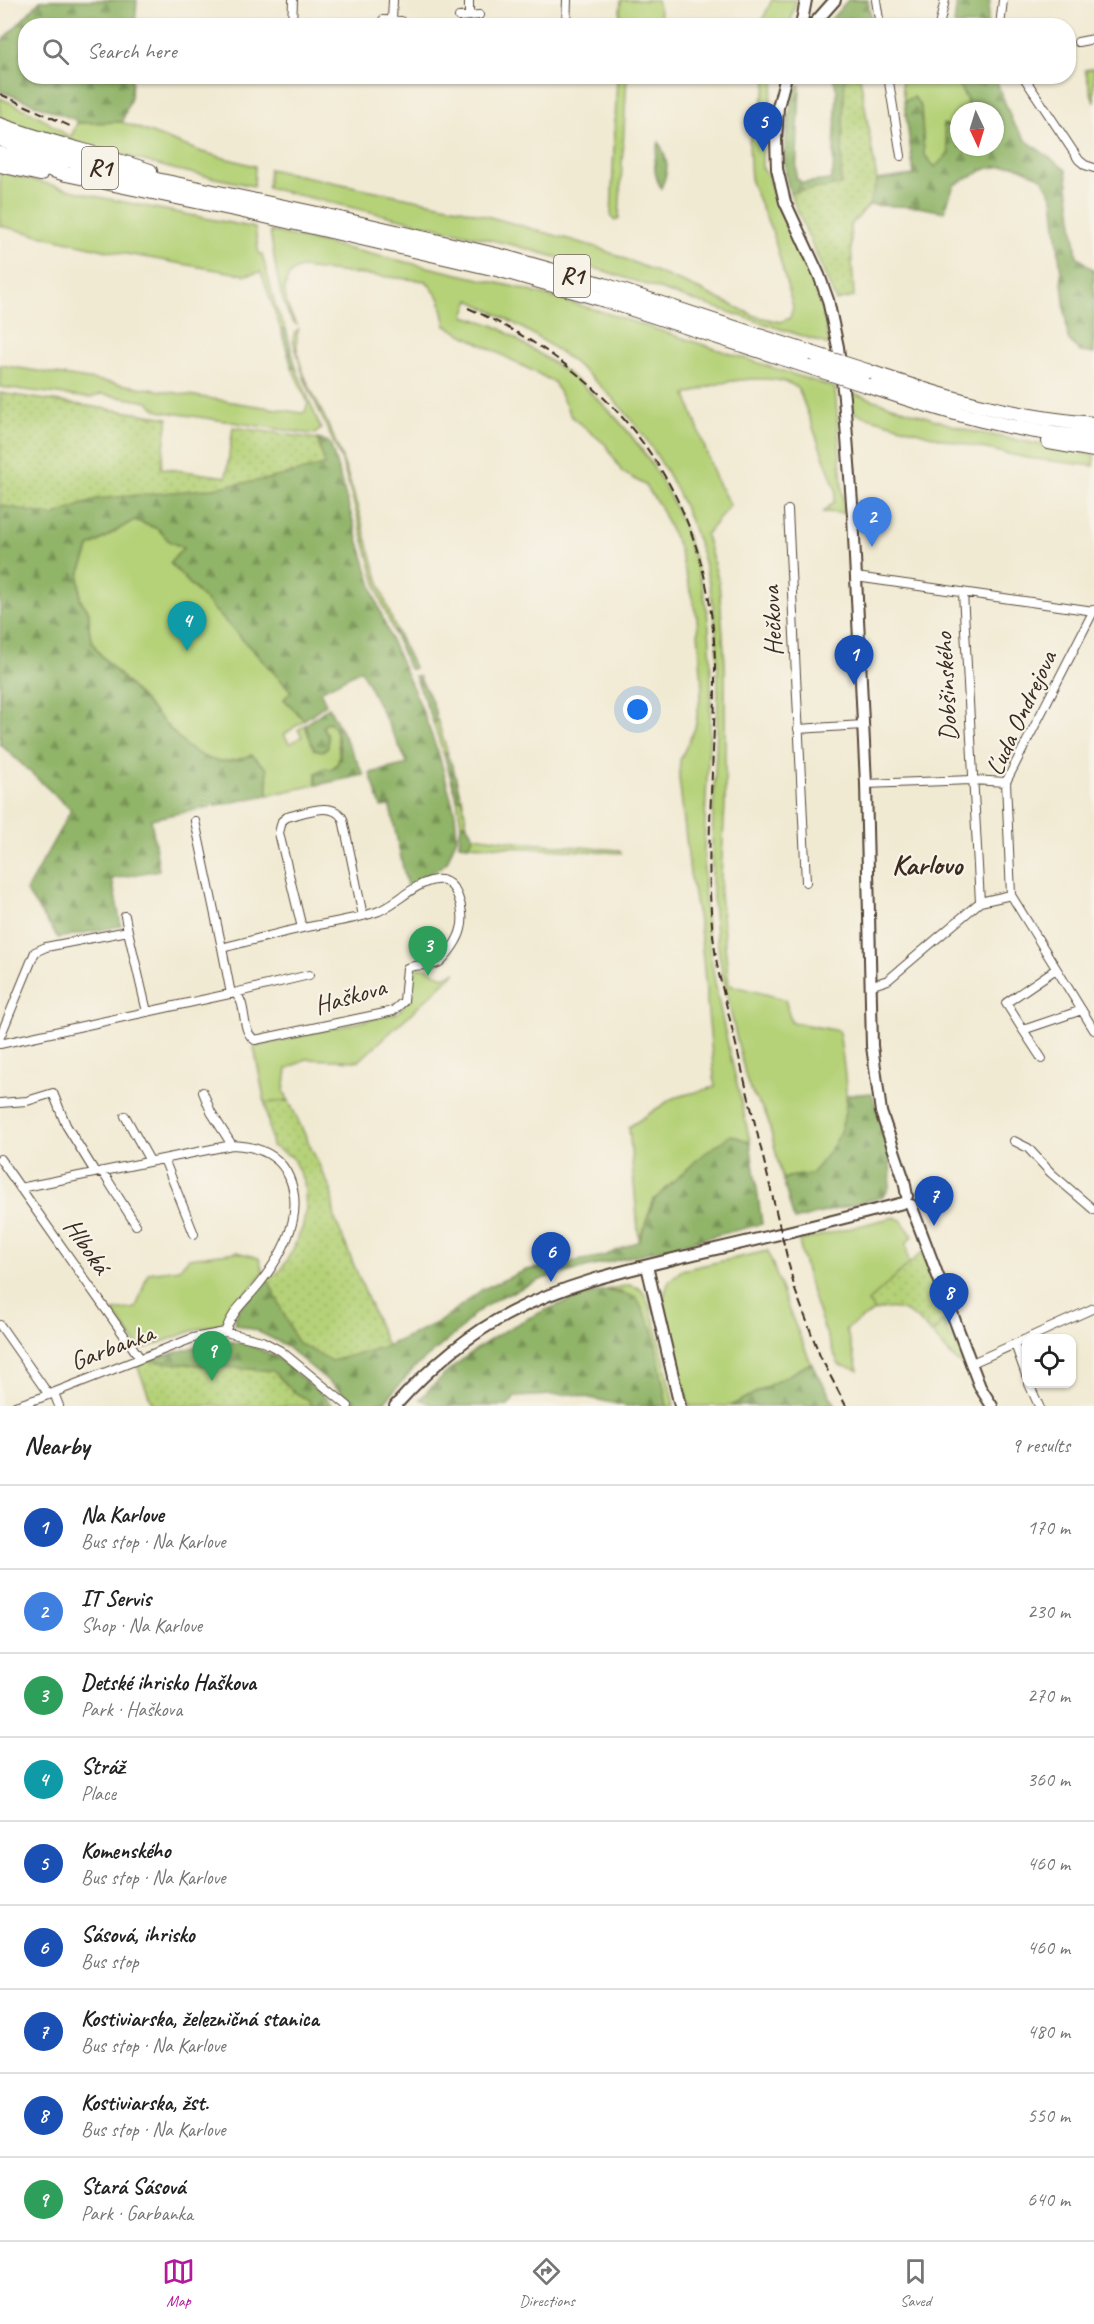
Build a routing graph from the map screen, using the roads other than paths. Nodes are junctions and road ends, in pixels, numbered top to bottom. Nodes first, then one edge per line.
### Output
1 (293, 0) edge
2 (393, 0) edge
3 (469, 0) edge
4 (567, 0) edge
5 (835, 0) edge
6 (876, 0) edge
7 (945, 0) edge
8 (1003, 0) edge
9 (805, 4) edge
10 (479, 15) dead end
11 (459, 16) dead end
12 (469, 16) junction
13 (292, 18) edge
14 (388, 18) edge
15 (566, 18) edge
16 (813, 18) edge
17 (819, 18) edge
18 (879, 18) edge
19 (941, 18) edge
20 (1001, 18) edge
21 (1094, 39) edge
22 (1078, 42) dead end
23 (784, 84) edge
24 (889, 84) edge
25 (1028, 84) edge
26 (0, 125) edge
27 (0, 139) edge
28 (0, 154) edge
29 (901, 156) dead end
30 (0, 165) edge
31 (1094, 168) edge
32 (66, 174) junction
33 (203, 189) junction
34 (947, 412) junction
35 (1011, 413) junction
36 (1094, 416) edge
37 (1094, 424) edge
38 (1094, 438) edge
39 (1094, 450) edge
40 (788, 510) dead end
41 (856, 577) junction
42 (963, 593) junction
43 (1094, 610) edge
44 (863, 725) junction
45 (798, 729) junction
46 (972, 780) junction
47 (1006, 782) junction
48 (866, 784) junction
49 (195, 821) dead end
50 (806, 882) dead end
51 (1011, 895) junction
52 (980, 902) junction
53 (125, 916) dead end
54 (363, 916) junction
55 (302, 928) junction
56 (128, 931) junction
57 (222, 948) junction
58 (1056, 969) junction
59 (309, 975) dead end
60 (870, 986) junction
61 (232, 993) junction
62 (1082, 1010) junction
63 (147, 1012) junction
64 (1023, 1030) junction
65 (1094, 1030) edge
66 (0, 1037) edge
67 (0, 1044) edge
68 (1042, 1059) dead end
69 (203, 1092) dead end
70 (0, 1103) edge
71 (125, 1116) dead end
72 (1014, 1141) dead end
73 (232, 1145) junction
74 (0, 1159) edge
75 (164, 1159) junction
76 (150, 1161) junction
77 (99, 1172) junction
78 (20, 1188) junction
79 (907, 1201) junction
80 (1094, 1210) edge
81 (136, 1225) dead end
82 (194, 1234) dead end
83 (647, 1266) junction
84 (1094, 1308) edge
85 (0, 1325) edge
86 (225, 1332) junction
87 (1038, 1334) edge
88 (1022, 1341) edge
89 (140, 1358) junction
90 (972, 1363) junction
91 (1031, 1388) edge
92 (52, 1394) junction
93 (15, 1406) edge
94 (59, 1406) edge
95 (348, 1406) edge
96 (395, 1406) edge
97 (680, 1406) edge
98 (992, 1406) edge
99 (1039, 1406) edge

1 - 13 street
2 - 14 street
3 - 12 street
4 - 15 street
5 - 17 street
6 - 18 street
7 - 19 street
8 - 20 street
9 - 16 street
10 - 12 street
11 - 12 street
21 - 22 street
23 - 41 street
24 - 29 street
25 - 31 street
26 - 33 highway
27 - 33 highway, R1
28 - 32 highway, R1
30 - 32 highway
32 - 34 highway, R1, bridge
33 - 35 highway, R1, bridge
34 - 38 highway, R1
34 - 39 highway
35 - 36 highway
35 - 37 highway, R1
40 - 45 street, Hečkova
41 - 42 street
41 - 44 street
42 - 43 street
42 - 46 street, Dobšinského
43 - 47 street, Ľuda Ondrejova
44 - 45 street
44 - 48 street
45 - 50 street, Hečkova
46 - 47 street
46 - 48 street
46 - 52 street, Dobšinského
47 - 51 street, Ľuda Ondrejova
48 - 60 street
49 - 57 street, Haškova
51 - 52 street
51 - 58 street, Ľuda Ondrejova
52 - 60 street
53 - 56 street
54 - 55 street, Haškova
54 - 55 street
54 - 61 street, Haškova
55 - 57 street, Haškova
56 - 63 street
56 - 66 street
57 - 61 street, Haškova
58 - 62 street, Ľuda Ondrejova
58 - 64 street
59 - 61 street, Haškova
60 - 79 street
61 - 63 street, Haškova
62 - 64 street
62 - 65 street, Ľuda Ondrejova
63 - 67 street, Haškova
64 - 68 street
69 - 73 street
70 - 77 street
71 - 76 street
72 - 80 street
73 - 75 street
73 - 86 street
74 - 78 street, Hlboká
75 - 76 street
75 - 82 street
76 - 77 street
77 - 78 street
77 - 81 street
78 - 89 street, Hlboká
79 - 83 street
79 - 90 street
83 - 96 street
83 - 97 street
84 - 87 street
85 - 92 street
86 - 89 street, Garbanka
86 - 95 street
88 - 90 street
89 - 92 street, Garbanka
90 - 98 street
91 - 99 street
92 - 93 street, Garbanka
92 - 94 street

